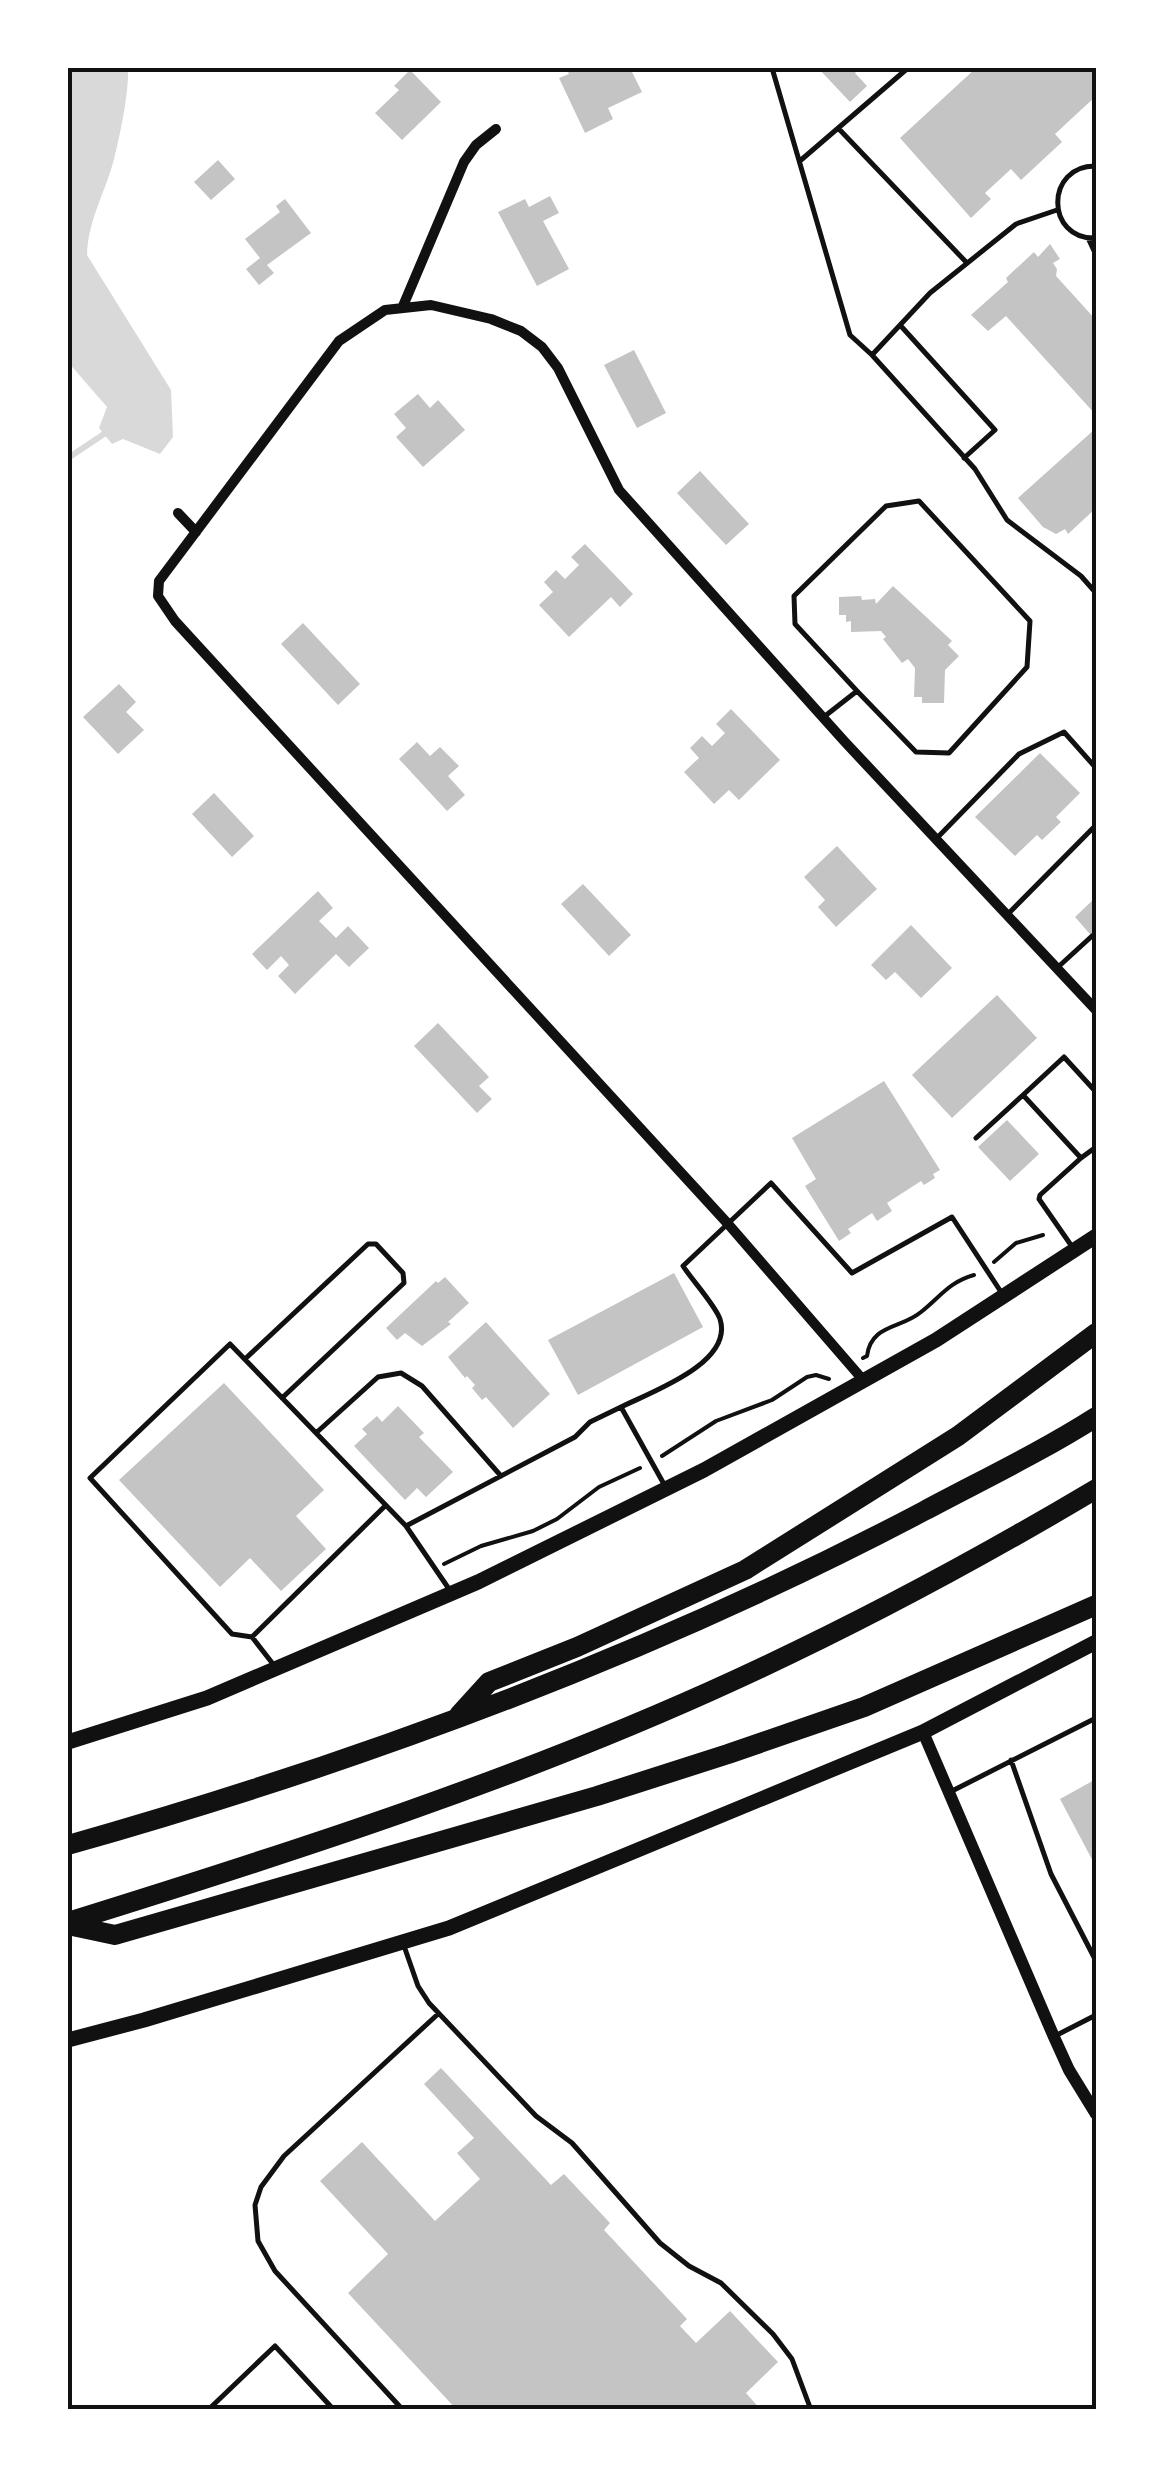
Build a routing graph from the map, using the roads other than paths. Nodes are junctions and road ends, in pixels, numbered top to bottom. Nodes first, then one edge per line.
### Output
1 (772, 68) edge
2 (908, 68) edge
3 (838, 128) junction
4 (496, 129) dead end
5 (800, 160) junction
6 (1096, 166) edge
7 (1056, 210) junction
8 (1092, 239) edge
9 (1096, 255) edge
10 (967, 263) junction
11 (403, 306) junction
12 (900, 325) junction
13 (872, 355) junction
14 (964, 458) junction
15 (178, 513) dead end
16 (196, 532) junction
17 (1096, 593) edge
18 (857, 691) junction
19 (823, 718) junction
20 (1096, 768) edge
21 (1096, 825) edge
22 (936, 839) junction
23 (1007, 915) junction
24 (1092, 936) dead end
25 (1057, 968) junction
26 (1096, 1008) edge
27 (1096, 1092) edge
28 (1023, 1095) junction
29 (976, 1138) dead end
30 (1096, 1148) edge
31 (1082, 1158) junction
32 (730, 1224) junction
33 (1096, 1236) edge
34 (1075, 1250) junction
35 (1004, 1296) junction
36 (1096, 1333) edge
37 (244, 1359) junction
38 (864, 1381) junction
39 (282, 1398) junction
40 (621, 1408) junction
41 (1096, 1417) edge
42 (316, 1433) junction
43 (501, 1476) junction
44 (666, 1489) junction
45 (1096, 1489) edge
46 (386, 1505) junction
47 (406, 1526) junction
48 (452, 1593) junction
49 (1096, 1605) edge
50 (252, 1637) junction
51 (1096, 1642) edge
52 (276, 1668) junction
53 (1096, 1718) edge
54 (455, 1720) junction
55 (923, 1732) junction
56 (68, 1742) edge
57 (1011, 1760) junction
58 (950, 1792) junction
59 (68, 1845) edge
60 (68, 1924) edge
61 (403, 1942) junction
62 (1096, 1961) edge
63 (439, 2013) junction
64 (1096, 2015) edge
65 (1054, 2037) junction
66 (68, 2040) edge
67 (1096, 2114) edge
68 (208, 2410) edge
69 (334, 2410) edge
70 (403, 2410) edge
71 (810, 2410) edge

1 - 5 lane
2 - 3 lane
3 - 5 lane
3 - 10 lane
4 - 11 street
5 - 13 lane
6 - 7 lane
7 - 8 lane
7 - 10 lane
8 - 9 lane
10 - 12 lane
11 - 16 street
11 - 19 street
12 - 13 lane
12 - 14 lane
13 - 14 lane
14 - 17 lane
15 - 16 street
16 - 32 street
18 - 18 lane
18 - 19 lane
19 - 22 street
20 - 22 lane
21 - 23 lane
22 - 23 street
23 - 25 street
24 - 25 lane
25 - 26 street
27 - 28 lane
28 - 29 lane
28 - 31 lane
30 - 31 lane
31 - 34 lane
32 - 35 lane
32 - 38 street
32 - 40 lane
33 - 34 main road
34 - 35 main road
35 - 38 main road
36 - 54 highway
37 - 39 lane
37 - 39 lane
37 - 50 lane
38 - 44 main road
39 - 42 lane
40 - 43 lane
40 - 44 lane
41 - 54 highway
42 - 43 lane
42 - 46 lane
43 - 47 lane
44 - 48 main road
45 - 60 highway
46 - 47 lane
46 - 50 lane
47 - 48 lane
48 - 52 main road
49 - 60 highway
50 - 52 lane
51 - 55 main road
52 - 56 main road
53 - 57 lane
54 - 59 highway
55 - 58 street
55 - 61 main road
57 - 58 lane
57 - 62 lane
58 - 65 street
61 - 63 lane
61 - 66 main road
63 - 70 lane
63 - 71 lane
64 - 65 lane
65 - 67 street
68 - 69 lane

